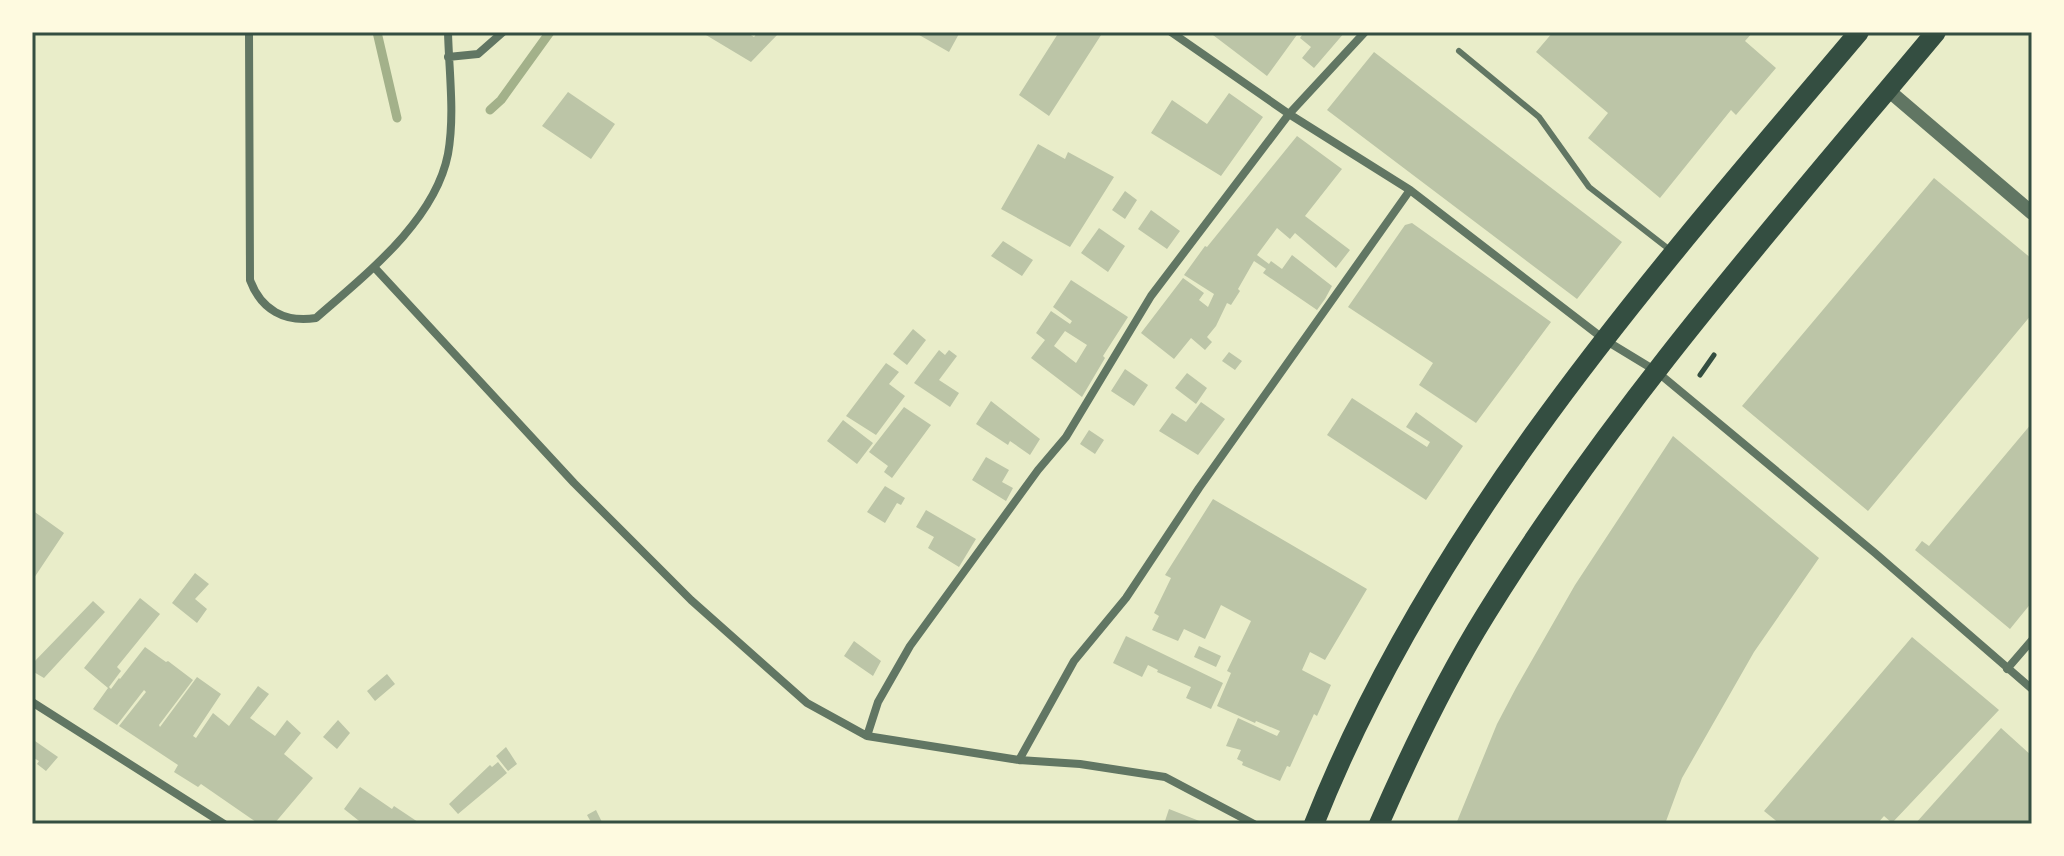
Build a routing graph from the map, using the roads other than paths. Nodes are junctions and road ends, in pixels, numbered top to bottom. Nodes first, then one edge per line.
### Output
1 (249, 32) edge
2 (448, 32) edge
3 (503, 32) edge
4 (1171, 32) edge
5 (1365, 32) edge
6 (1859, 32) edge
7 (1936, 32) edge
8 (1459, 51) dead end
9 (448, 57) junction
10 (1888, 90) junction
11 (1289, 114) junction
12 (1410, 190) junction
13 (2032, 213) edge
14 (1673, 252) junction
15 (374, 267) junction
16 (1605, 340) junction
17 (1656, 371) junction
18 (2032, 640) edge
19 (2007, 669) junction
20 (2032, 689) edge
21 (32, 702) edge
22 (867, 736) junction
23 (1019, 760) junction
24 (224, 824) edge
25 (1254, 824) edge
26 (1314, 824) edge
27 (1379, 824) edge

1 - 15 street
2 - 9 street
3 - 9 street
4 - 11 street
5 - 11 street
6 - 14 main road
7 - 10 main road
8 - 14 lane
9 - 15 street
10 - 13 street
10 - 17 main road
11 - 12 street
11 - 22 street
12 - 16 street
12 - 23 street
14 - 16 main road
15 - 22 street
16 - 17 street
16 - 26 main road
17 - 19 street
17 - 27 main road
18 - 19 street
19 - 20 street
21 - 24 street
22 - 23 street
23 - 25 street

